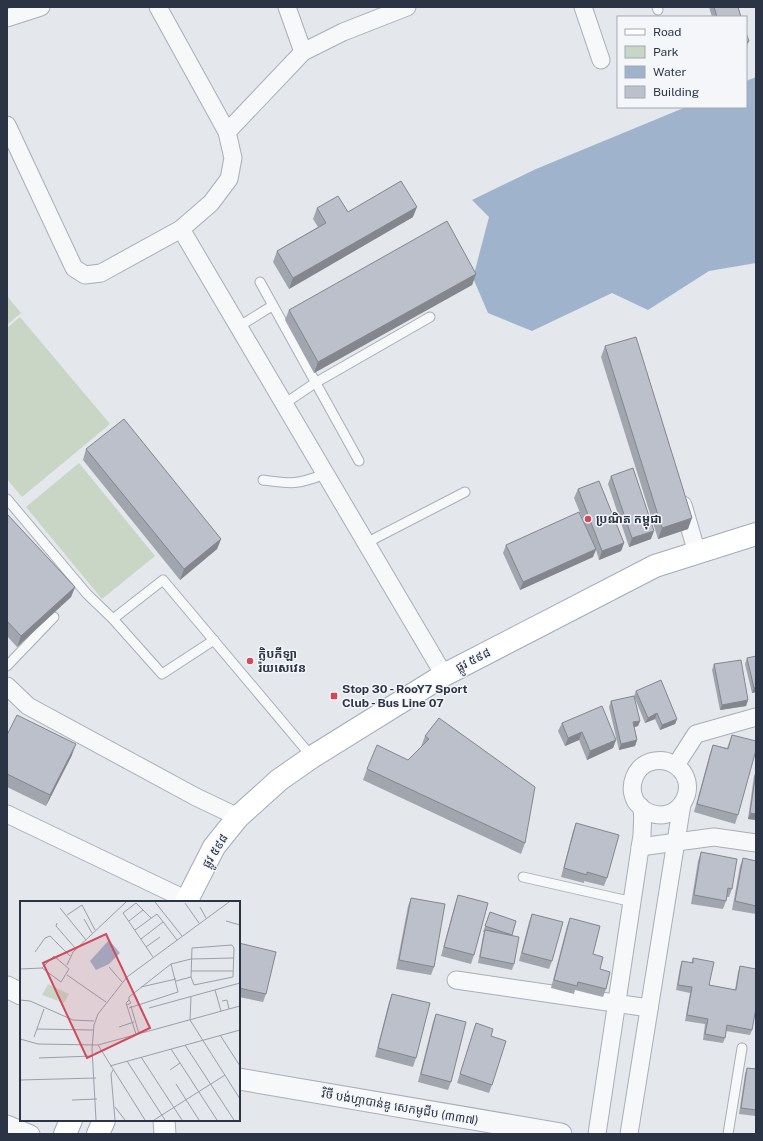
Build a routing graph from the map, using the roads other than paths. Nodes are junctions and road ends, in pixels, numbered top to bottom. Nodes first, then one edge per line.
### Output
1 (41, 7) edge
2 (158, 7) edge
3 (287, 7) edge
4 (583, 7) edge
5 (397, 9) edge
6 (7, 18) edge
7 (303, 52) junction
8 (601, 60) dead end
9 (7, 125) edge
10 (227, 132) junction
11 (181, 229) junction
12 (260, 282) dead end
13 (272, 306) junction
14 (430, 317) dead end
15 (238, 327) junction
16 (315, 383) junction
17 (284, 404) junction
18 (359, 461) dead end
19 (325, 474) junction
20 (263, 480) dead end
21 (678, 487) edge
22 (465, 492) dead end
23 (7, 499) edge
24 (756, 534) edge
25 (366, 543) junction
26 (698, 553) junction
27 (54, 617) edge
28 (113, 619) junction
29 (214, 640) junction
30 (7, 666) edge
31 (444, 675) junction
32 (7, 686) edge
33 (756, 717) edge
34 (312, 757) junction
35 (676, 765) junction
36 (682, 804) junction
37 (641, 808) junction
38 (7, 814) edge
39 (238, 817) junction
40 (675, 843) junction
41 (756, 843) edge
42 (640, 847) junction
43 (523, 877) dead end
44 (186, 901) edge
45 (632, 902) junction
46 (456, 980) dead end
47 (7, 987) edge
48 (20, 994) edge
49 (617, 1003) junction
50 (649, 1008) junction
51 (742, 1048) dead end
52 (240, 1079) edge
53 (71, 1121) edge
54 (104, 1121) edge
55 (164, 1121) edge
56 (7, 1124) edge
57 (31, 1134) edge
58 (65, 1134) edge
59 (98, 1134) edge
60 (165, 1134) edge
61 (561, 1134) edge
62 (596, 1134) edge
63 (629, 1134) edge
64 (728, 1134) edge

1 - 6 street
2 - 10 street
3 - 7 street
4 - 8 street
5 - 7 street
7 - 10 street
9 - 11 street
10 - 11 street
11 - 15 street
12 - 13 lane
13 - 15 lane
13 - 16 lane
14 - 16 lane
15 - 17 street
16 - 17 lane
16 - 18 lane
17 - 19 street
19 - 20 lane
19 - 25 street
21 - 26 street
22 - 25 lane
23 - 28 lane
24 - 26 main road, ផ្លូវ ៥៩៨
25 - 31 street
26 - 31 main road, ផ្លូវ ៥៩៨
27 - 30 lane
28 - 29 lane
28 - 29 lane
29 - 34 lane
31 - 34 main road, ផ្លូវ ៥៩៨
32 - 39 street
33 - 35 street
34 - 39 main road, ផ្លូវ ៥៩៨
35 - 36 street
35 - 37 street
36 - 37 street
36 - 40 street
37 - 42 street
38 - 44 street
39 - 44 main road, ផ្លូវ ៥៩៨
40 - 41 street
40 - 42 street
40 - 50 street
42 - 45 street
43 - 45 lane
45 - 49 street
46 - 49 street
47 - 48 street
49 - 50 street
49 - 62 street
50 - 63 street
51 - 64 lane
52 - 61 street, វិថី បង់ហ្គាបាន់ឌូ សេកមូជីប (៣៣៧)
53 - 58 main road
54 - 59 main road
55 - 60 street
56 - 57 street

